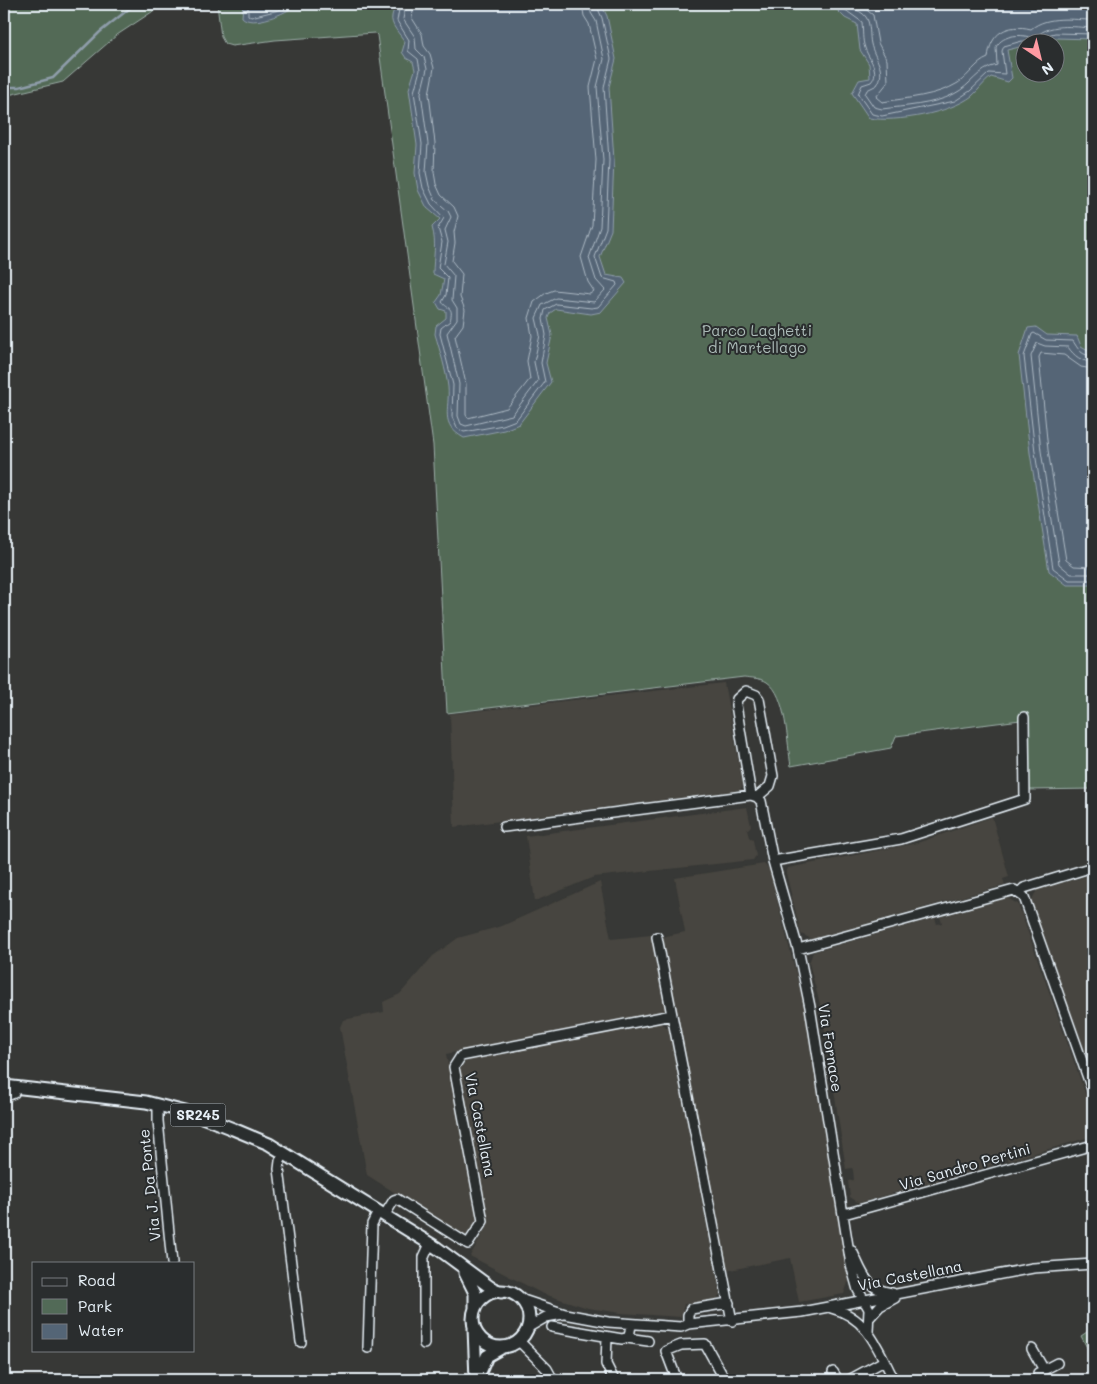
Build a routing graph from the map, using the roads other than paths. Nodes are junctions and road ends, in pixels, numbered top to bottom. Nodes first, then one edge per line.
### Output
1 (1024, 716) dead end
2 (754, 796) junction
3 (504, 826) dead end
4 (773, 861) junction
5 (1086, 869) dead end
6 (1019, 893) junction
7 (657, 937) dead end
8 (798, 949) junction
9 (672, 1015) junction
10 (10, 1087) edge
11 (1093, 1092) edge
12 (4, 1097) edge
13 (158, 1105) junction
14 (1093, 1145) edge
15 (284, 1154) junction
16 (381, 1214) junction
17 (844, 1214) junction
18 (848, 1242) junction
19 (430, 1244) junction
20 (172, 1262) edge
21 (1093, 1264) edge
22 (463, 1269) junction
23 (868, 1283) junction
24 (856, 1286) junction
25 (501, 1292) junction
26 (906, 1293) junction
27 (520, 1299) junction
28 (864, 1300) junction
29 (729, 1302) junction
30 (829, 1307) junction
31 (475, 1310) junction
32 (565, 1314) junction
33 (870, 1317) junction
34 (732, 1321) junction
35 (862, 1324) junction
36 (631, 1325) junction
37 (685, 1325) junction
38 (552, 1327) dead end
39 (474, 1328) junction
40 (527, 1328) junction
41 (868, 1332) junction
42 (607, 1338) junction
43 (627, 1338) junction
44 (519, 1341) junction
45 (648, 1341) dead end
46 (301, 1342) dead end
47 (424, 1344) dead end
48 (681, 1345) junction
49 (503, 1347) junction
50 (368, 1348) dead end
51 (1032, 1349) dead end
52 (884, 1361) junction
53 (1057, 1363) dead end
54 (1044, 1370) junction
55 (477, 1380) edge
56 (553, 1380) edge
57 (614, 1380) edge
58 (677, 1380) edge
59 (725, 1380) edge
60 (848, 1380) edge
61 (894, 1380) edge
62 (1042, 1380) edge

1 - 4 street
2 - 2 street, Via Fornace
2 - 3 street
2 - 4 street, Via Fornace
4 - 8 street, Via Fornace
5 - 6 street
6 - 8 street
6 - 11 street
7 - 9 street
8 - 17 street, Via Fornace
9 - 16 street, Via Castellana
9 - 29 street
10 - 12 street
10 - 13 main road, SR245
13 - 15 main road, SR245
13 - 20 street, Via J. Da Ponte
14 - 17 street, Via Sandro Pertini
15 - 16 main road, SR245
15 - 46 street
16 - 19 main road, SR245
16 - 50 street
17 - 18 street, Via Fornace
18 - 23 street, Via Fornace
18 - 24 street, Via Fornace
19 - 22 main road, SR245
19 - 47 street
21 - 26 street, Via Castellana
22 - 25 main road, SR245
22 - 31 main road, SR245
23 - 26 street
23 - 28 street
24 - 28 street, Via Fornace
24 - 30 street
25 - 27 main road
25 - 31 main road
26 - 28 street, Via Castellana
26 - 33 street
27 - 32 street, Via Castellana
27 - 40 main road
28 - 30 street, Via Castellana
28 - 33 street, Via Fornace
28 - 35 street
29 - 34 street
29 - 37 street
30 - 34 street, Via Castellana
30 - 35 street
31 - 39 main road
32 - 36 street, Via Castellana
32 - 40 street, Via Castellana
33 - 41 street
34 - 37 street, Via Castellana
35 - 41 street
36 - 37 street, Via Castellana
36 - 43 street
37 - 48 street
38 - 42 street
39 - 49 main road
39 - 55 main road
40 - 44 main road
41 - 52 street
42 - 43 street
42 - 57 street
43 - 45 street
44 - 49 main road
44 - 56 street
48 - 58 street
48 - 59 street
49 - 55 main road
51 - 54 street
52 - 60 street
52 - 61 street
53 - 54 street
54 - 62 street

